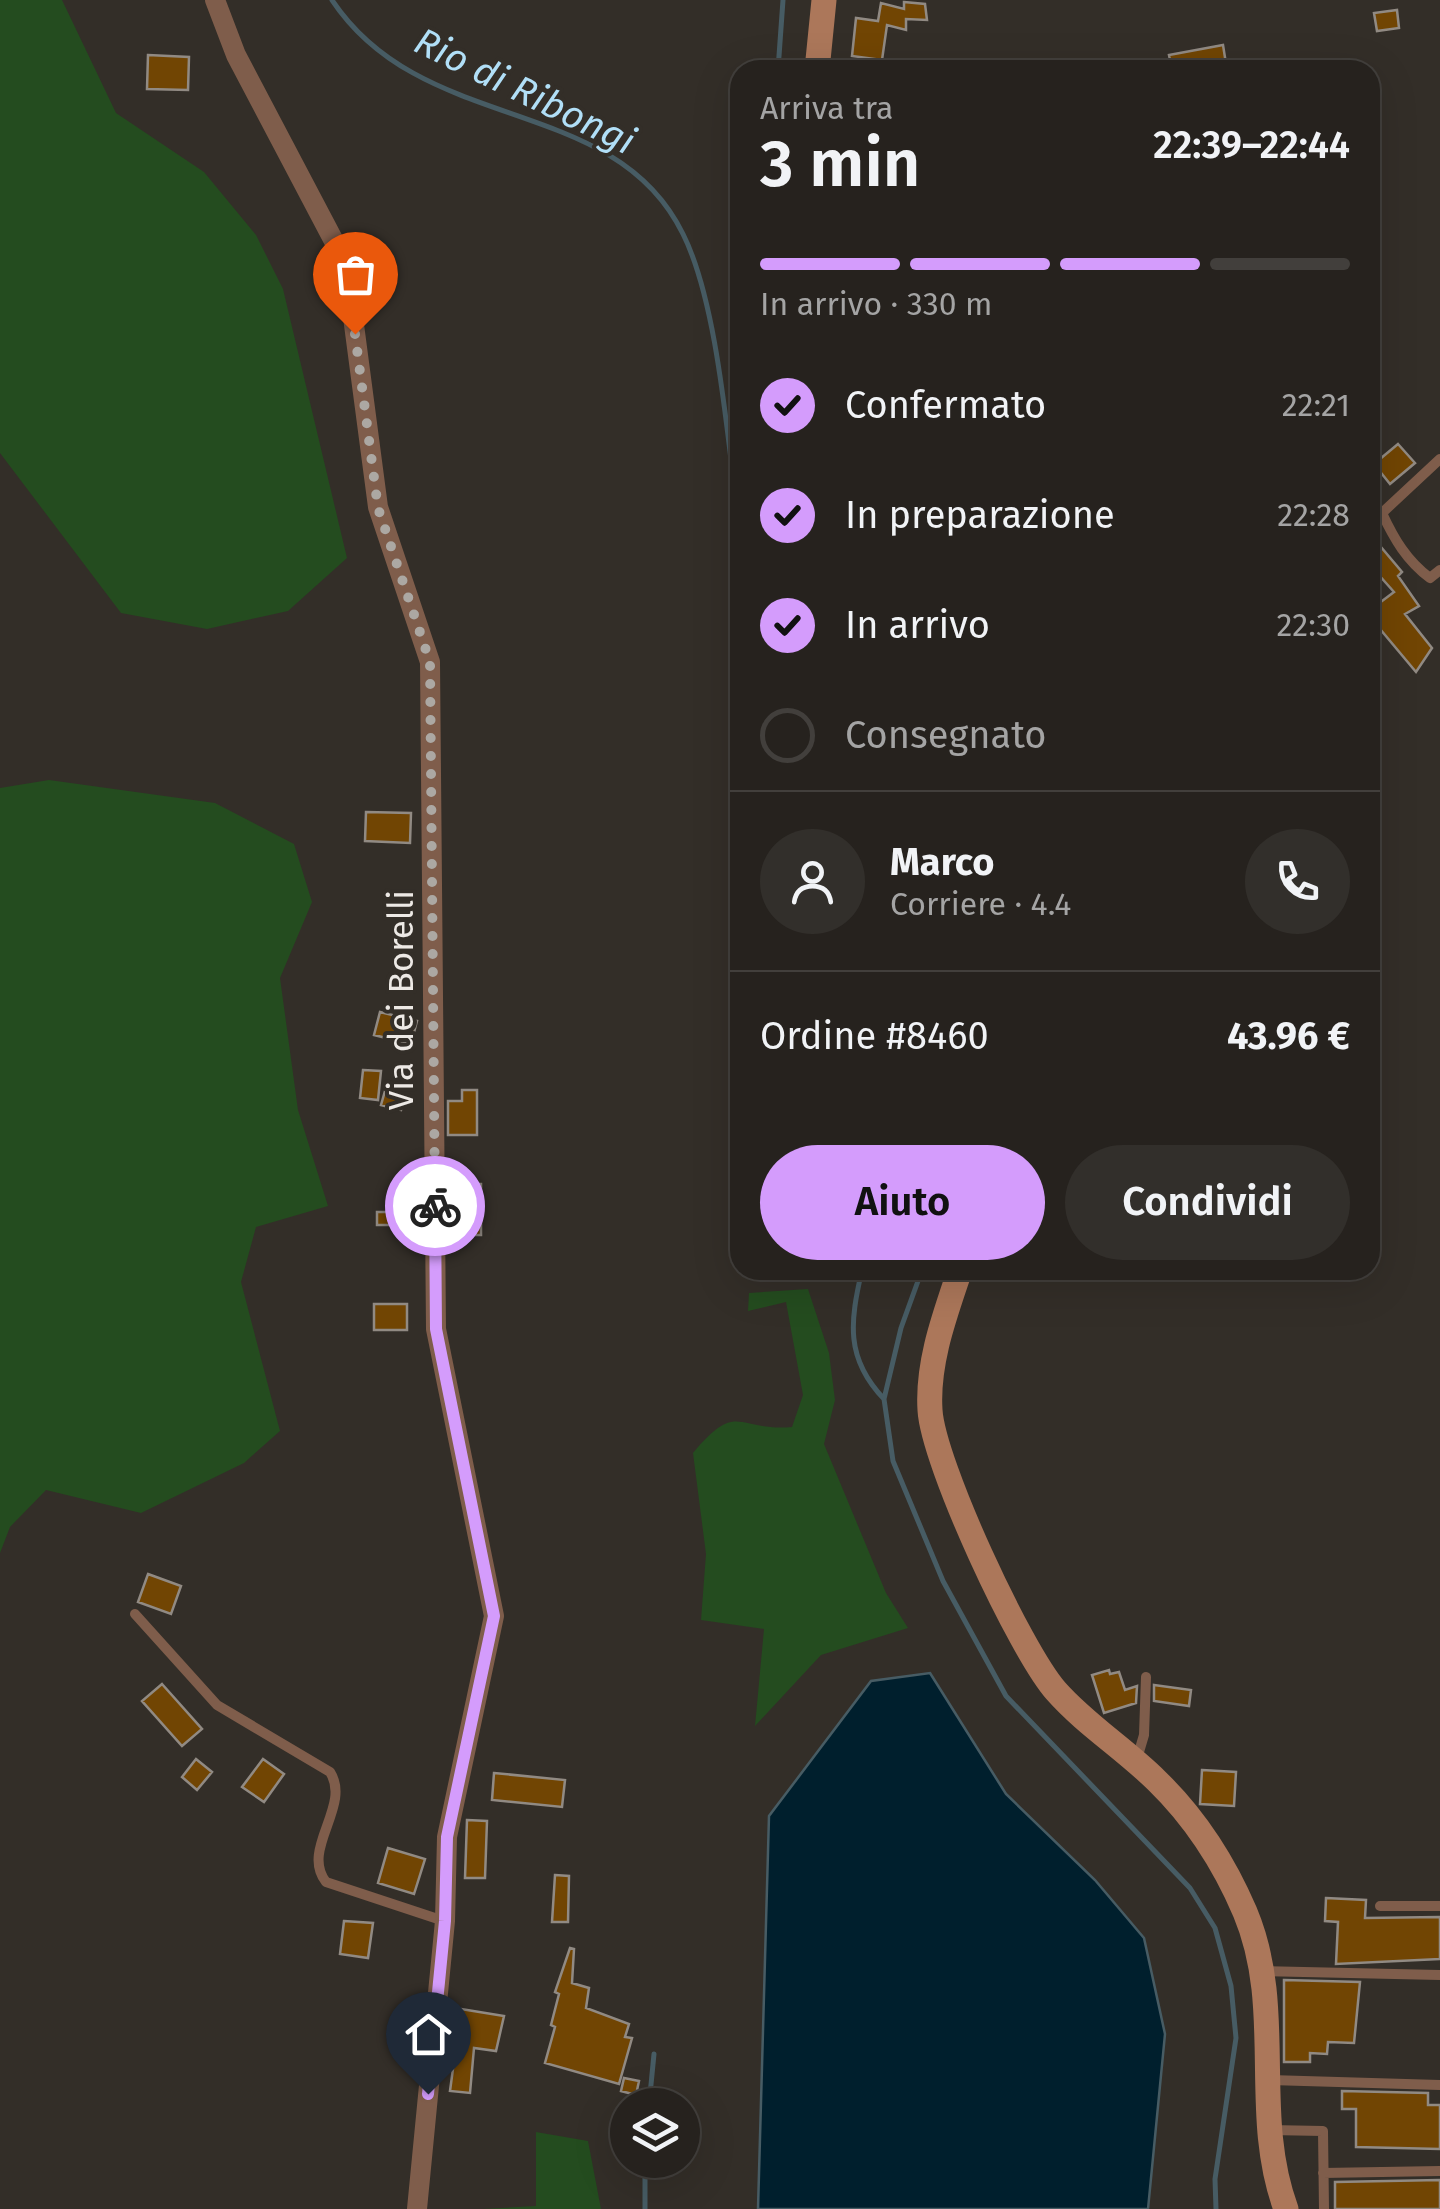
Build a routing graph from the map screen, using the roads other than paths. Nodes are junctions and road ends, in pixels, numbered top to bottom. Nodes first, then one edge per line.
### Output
1 (215, 0) edge
2 (824, 0) edge
3 (818, 60) edge
4 (1440, 459) edge
5 (1440, 570) edge
6 (957, 1280) edge
7 (135, 1614) dead end
8 (1146, 1677) dead end
9 (1136, 1763) junction
10 (1380, 1906) dead end
11 (1440, 1906) edge
12 (445, 1921) junction
13 (1263, 1970) junction
14 (1440, 1975) edge
15 (1268, 2080) junction
16 (1440, 2085) edge
17 (1269, 2130) junction
18 (1440, 2171) edge
19 (1323, 2173) junction
20 (417, 2209) edge
21 (1286, 2209) edge
22 (1324, 2209) edge

1 - 12 street, Via dei Borelli
2 - 3 main road
4 - 5 lane
6 - 9 main road
7 - 12 lane
8 - 9 lane
9 - 13 main road
10 - 11 lane
12 - 20 street, Via dei Borelli
13 - 14 lane
13 - 15 main road
15 - 16 lane
15 - 17 main road
17 - 19 lane
17 - 21 main road
18 - 19 lane
19 - 22 lane

